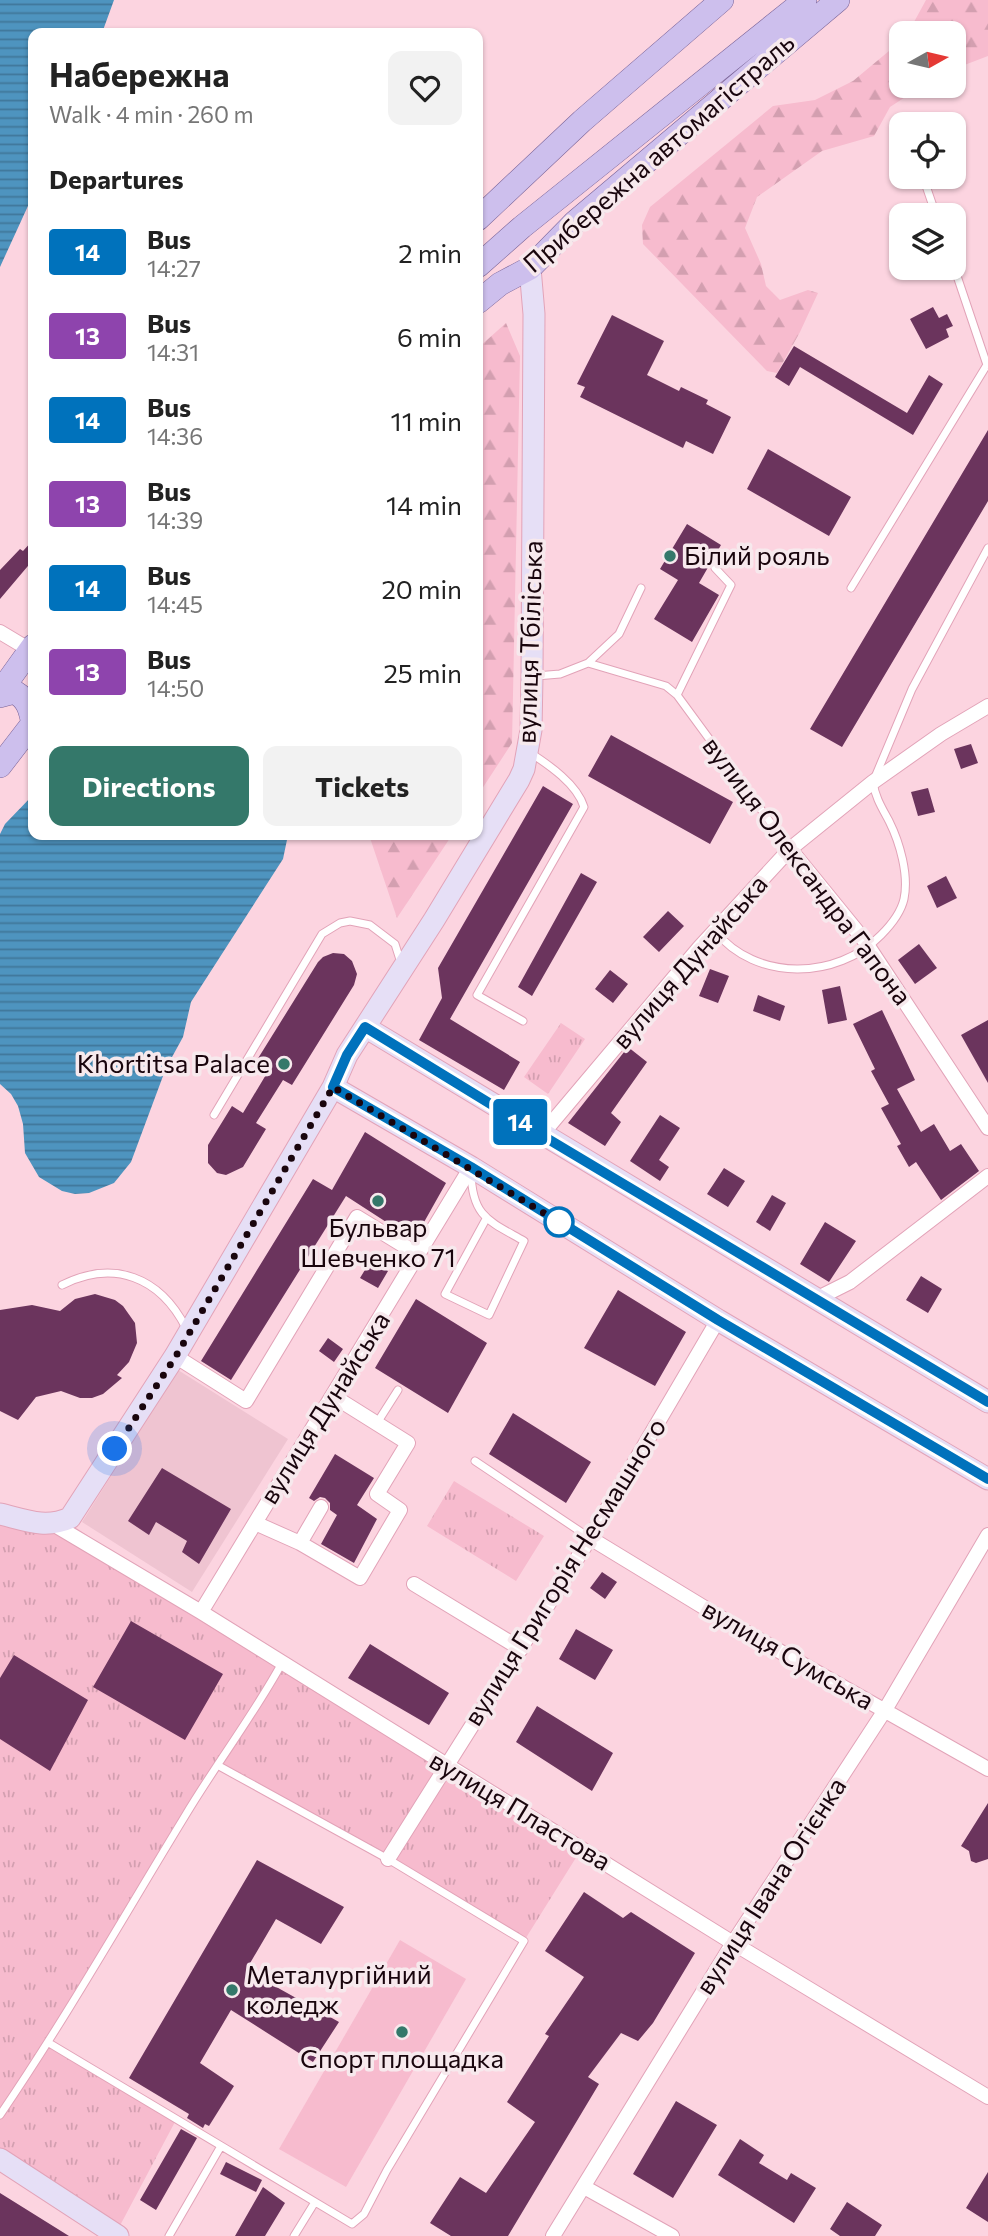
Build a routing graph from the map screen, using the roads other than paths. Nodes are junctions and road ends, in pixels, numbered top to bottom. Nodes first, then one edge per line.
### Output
1 (722, 0) edge
2 (806, 0) edge
3 (838, 0) edge
4 (483, 214) edge
5 (522, 227) junction
6 (483, 262) edge
7 (530, 268) junction
8 (959, 280) edge
9 (483, 298) edge
10 (988, 364) edge
11 (988, 548) edge
12 (715, 568) dead end
13 (640, 588) dead end
14 (851, 588) dead end
15 (0, 632) edge
16 (28, 648) edge
17 (28, 656) edge
18 (588, 663) junction
19 (532, 676) junction
20 (0, 694) edge
21 (677, 695) junction
22 (28, 705) edge
23 (988, 706) edge
24 (28, 730) edge
25 (528, 751) junction
26 (0, 766) edge
27 (873, 782) junction
28 (483, 839) edge
29 (482, 840) edge
30 (790, 849) junction
31 (715, 931) junction
32 (868, 946) junction
33 (403, 969) junction
34 (523, 1021) dead end
35 (365, 1027) junction
36 (333, 1087) junction
37 (214, 1115) dead end
38 (988, 1128) edge
39 (543, 1136) junction
40 (471, 1167) junction
41 (988, 1176) edge
42 (486, 1219) junction
43 (419, 1255) junction
44 (62, 1285) dead end
45 (816, 1299) junction
46 (718, 1320) junction
47 (189, 1333) junction
48 (176, 1356) junction
49 (398, 1390) dead end
50 (333, 1396) junction
51 (988, 1402) edge
52 (377, 1423) junction
53 (475, 1461) dead end
54 (988, 1479) edge
55 (321, 1507) dead end
56 (0, 1514) edge
57 (62, 1521) junction
58 (255, 1523) junction
59 (988, 1535) edge
60 (590, 1538) junction
61 (300, 1543) junction
62 (414, 1584) dead end
63 (201, 1612) junction
64 (521, 1649) junction
65 (282, 1663) junction
66 (885, 1710) junction
67 (446, 1765) junction
68 (219, 1766) junction
69 (988, 1769) edge
70 (388, 1859) junction
71 (733, 1943) junction
72 (49, 2043) junction
73 (988, 2096) edge
74 (0, 2115) edge
75 (221, 2146) junction
76 (0, 2159) edge
77 (584, 2187) junction
78 (315, 2202) junction
79 (118, 2236) edge
80 (169, 2236) edge
81 (294, 2236) edge
82 (553, 2236) edge
83 (672, 2236) edge

1 - 4 main road
2 - 5 main road, Прибережна автомагістраль
3 - 7 main road, Прибережна автомагістраль
5 - 6 main road, Прибережна автомагістраль
5 - 7 main road
7 - 9 main road, Прибережна автомагістраль
7 - 19 street, вулиця Тбіліська
8 - 10 lane
10 - 14 lane
11 - 27 lane
12 - 21 lane
13 - 18 lane
15 - 16 street
17 - 20 main road
18 - 19 lane
18 - 21 lane, вулиця Олександра Гапона
19 - 25 street, вулиця Тбіліська
20 - 22 main road
21 - 30 lane, вулиця Олександра Гапона
23 - 27 street, вулиця Дунайська
24 - 26 main road
25 - 28 street, вулиця Тбіліська
25 - 34 lane
27 - 30 street, вулиця Дунайська
27 - 32 lane
29 - 33 street, вулиця Тбіліська
30 - 31 street, вулиця Дунайська
30 - 32 street, вулиця Олександра Гапона
31 - 32 lane
31 - 39 street, вулиця Дунайська
32 - 38 street, вулиця Олександра Гапона
33 - 35 street, вулиця Тбіліська
33 - 37 lane
35 - 36 street, вулиця Тбіліська
35 - 39 street
36 - 40 street
36 - 47 street, вулиця Тбіліська
39 - 45 street
40 - 42 lane
40 - 43 street, вулиця Дунайська
40 - 46 street
41 - 45 street
42 - 42 lane
43 - 48 street
43 - 50 street, вулиця Дунайська
44 - 47 lane
45 - 51 street
46 - 54 street
46 - 60 street, вулиця Григорія Несмашного
47 - 48 street, вулиця Тбіліська
48 - 57 street, вулиця Тбіліська
49 - 52 lane
50 - 52 street
50 - 58 street, вулиця Дунайська
52 - 61 street
53 - 60 lane
55 - 61 street
56 - 57 street, вулиця Пластова
57 - 63 street, вулиця Пластова
58 - 61 street
58 - 63 street, вулиця Дунайська
59 - 66 street, вулиця Івана Огієнка
60 - 64 street, вулиця Григорія Несмашного
60 - 66 street, вулиця Сумська
62 - 64 street
63 - 65 street, вулиця Пластова
64 - 67 street, вулиця Григорія Несмашного
65 - 67 street, вулиця Пластова
65 - 68 lane
66 - 69 street, вулиця Сумська
66 - 71 street, вулиця Івана Огієнка
67 - 70 street, вулиця Григорія Несмашного
67 - 71 street, вулиця Пластова
68 - 70 lane
68 - 72 lane
70 - 78 lane
71 - 73 street, вулиця Пластова
71 - 77 street, вулиця Івана Огієнка
72 - 74 lane
72 - 75 lane
75 - 78 lane
75 - 80 lane
76 - 79 street
77 - 82 street, вулиця Івана Огієнка
77 - 83 street
78 - 81 lane

